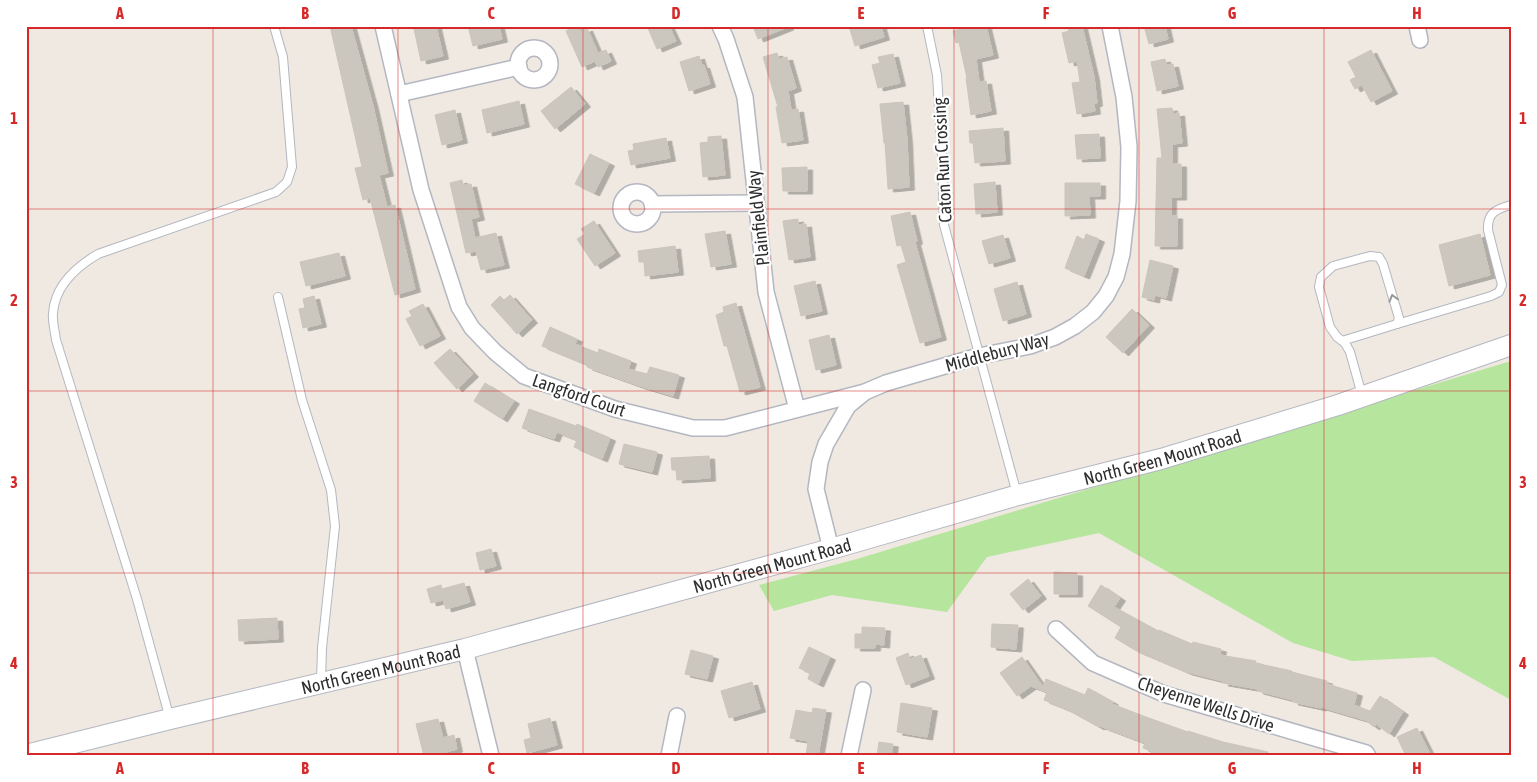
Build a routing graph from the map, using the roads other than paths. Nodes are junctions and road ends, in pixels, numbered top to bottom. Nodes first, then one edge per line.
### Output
1 (274, 26) edge
2 (383, 26) edge
3 (720, 26) edge
4 (927, 26) edge
5 (1110, 26) edge
6 (519, 67) dead end
7 (399, 94) junction
8 (756, 203) junction
9 (652, 204) dead end
10 (1511, 206) edge
11 (278, 297) dead end
12 (1397, 324) junction
13 (1342, 341) junction
14 (1511, 346) edge
15 (979, 356) junction
16 (865, 392) junction
17 (1362, 397) junction
18 (798, 409) junction
19 (1018, 495) junction
20 (831, 549) junction
21 (1056, 629) dead end
22 (465, 650) junction
23 (321, 683) junction
24 (863, 690) dead end
25 (677, 716) dead end
26 (170, 719) junction
27 (66, 750) edge
28 (26, 756) edge
29 (491, 756) edge
30 (669, 756) edge
31 (849, 756) edge
32 (1368, 756) edge

1 - 26 lane
2 - 7 street, Langford Court
3 - 8 street, Plainfield Way
4 - 15 lane, Caton Run Crossing
5 - 15 street, Middlebury Way
6 - 7 street
7 - 18 street, Langford Court
8 - 9 street
8 - 18 street, Plainfield Way
10 - 12 lane
11 - 23 lane
12 - 13 lane
12 -> 13 lane
13 - 17 lane
14 - 17 street, North Green Mount Road
15 - 16 street, Middlebury Way
15 - 19 lane, Caton Run Crossing
16 - 18 street, Langford Court
16 - 20 street, Middlebury Way
17 - 19 street, North Green Mount Road
19 - 20 street, North Green Mount Road
20 - 22 street, North Green Mount Road
21 - 32 street, Cheyenne Wells Drive
22 - 23 street, North Green Mount Road
22 - 29 street
23 - 26 street, North Green Mount Road
24 - 31 street
25 - 30 street
26 - 27 street, North Green Mount Road
27 - 28 street, North Green Mount Road

